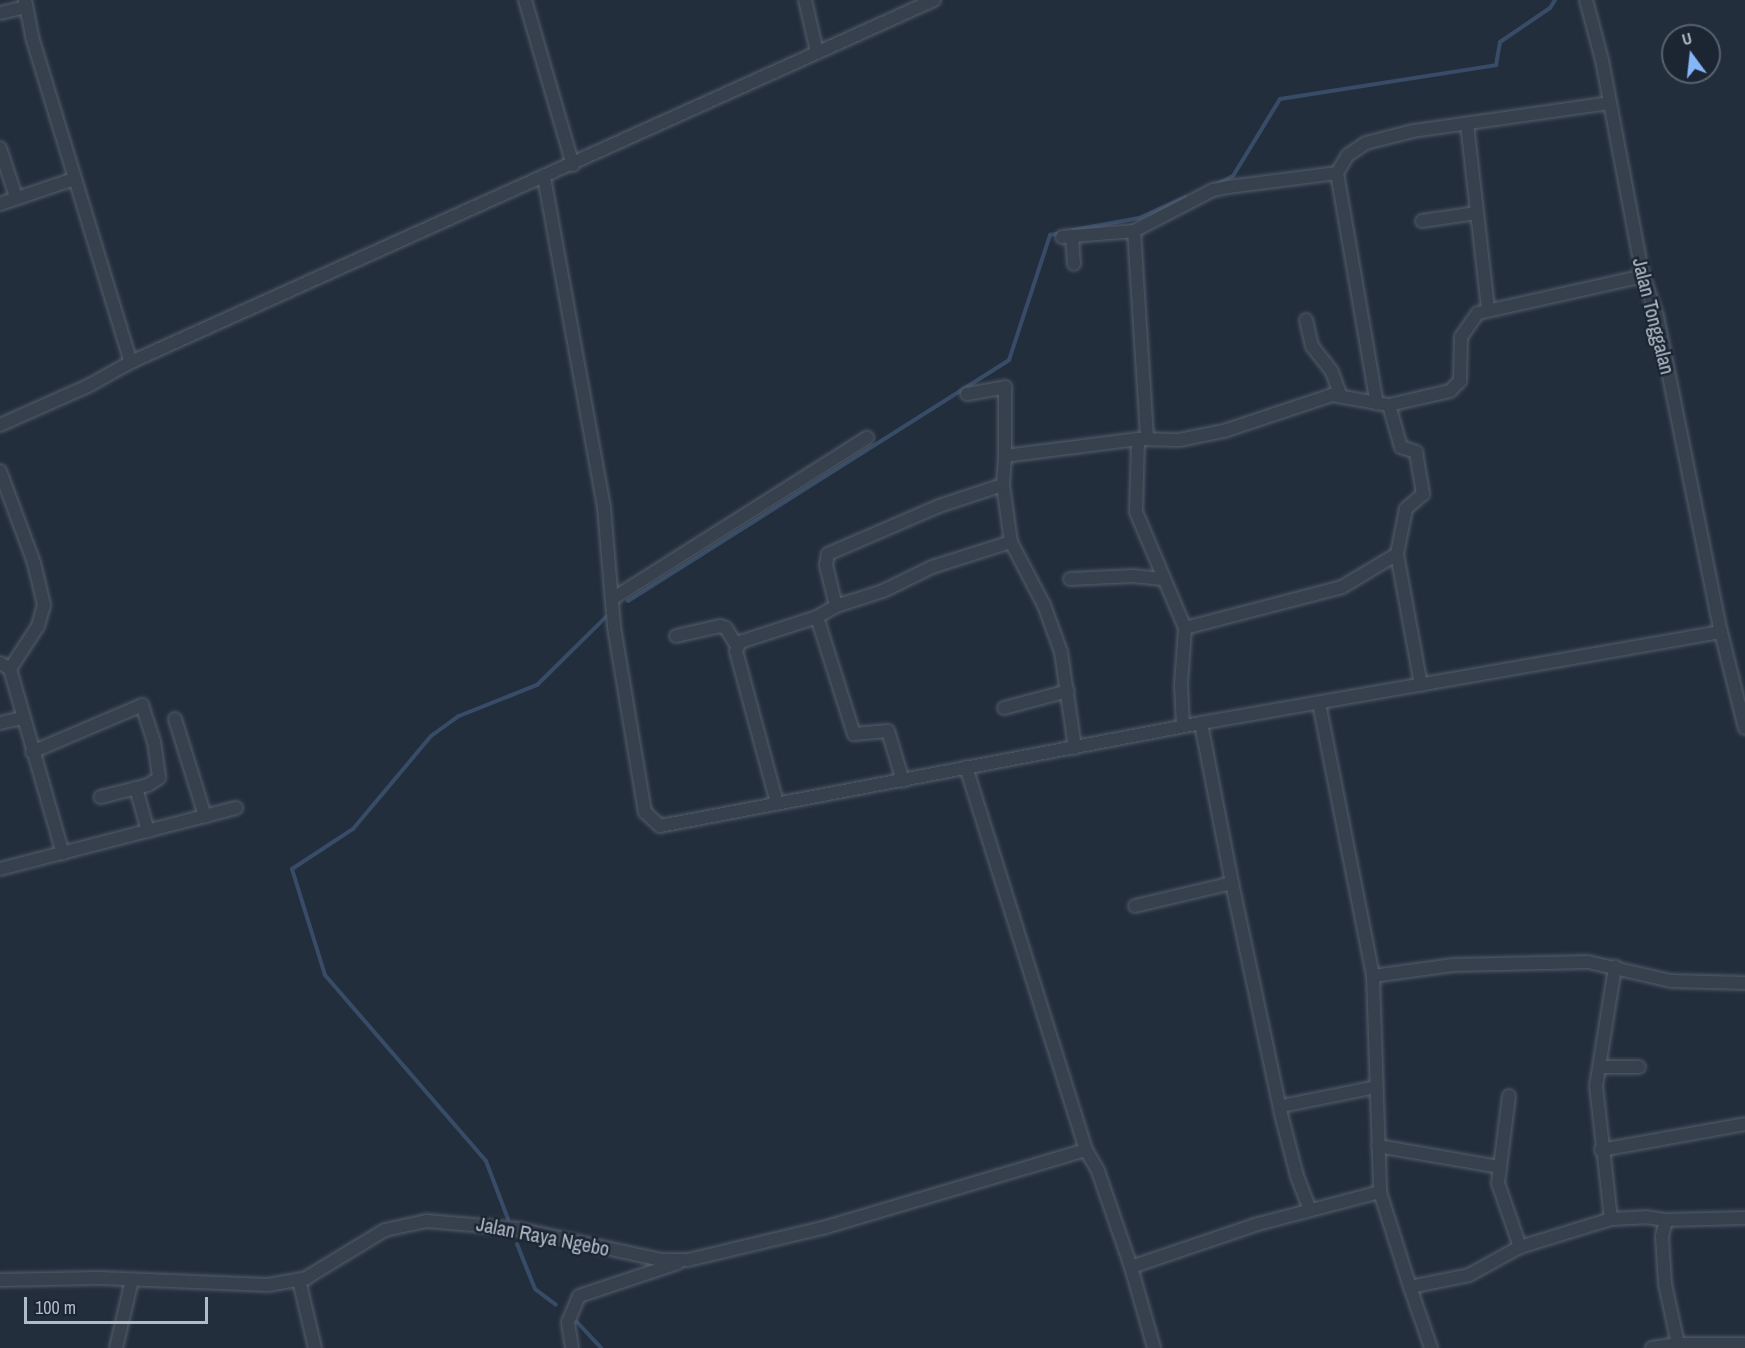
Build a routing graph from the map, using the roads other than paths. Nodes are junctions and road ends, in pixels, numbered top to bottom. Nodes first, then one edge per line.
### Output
1 (525, 0) edge
2 (805, 0) edge
3 (934, 0) edge
4 (1586, 0) edge
5 (25, 3) edge
6 (0, 13) edge
7 (817, 52) junction
8 (1610, 103) junction
9 (1467, 124) junction
10 (0, 148) edge
11 (573, 165) junction
12 (1337, 173) junction
13 (544, 177) junction
14 (74, 179) junction
15 (16, 197) junction
16 (0, 204) edge
17 (1476, 213) junction
18 (1422, 221) dead end
19 (1134, 231) junction
20 (1074, 264) dead end
21 (1643, 276) junction
22 (1488, 309) junction
23 (1306, 320) dead end
24 (131, 362) junction
25 (967, 394) dead end
26 (1340, 394) junction
27 (1383, 405) junction
28 (0, 425) edge
29 (867, 438) dead end
30 (1142, 438) junction
31 (1005, 456) junction
32 (0, 471) edge
33 (1003, 485) junction
34 (1011, 542) junction
35 (1397, 554) junction
36 (1070, 579) dead end
37 (1163, 579) junction
38 (612, 599) junction
39 (836, 606) junction
40 (817, 617) junction
41 (1185, 628) junction
42 (1721, 632) junction
43 (676, 636) dead end
44 (737, 646) junction
45 (5, 666) edge
46 (1421, 685) junction
47 (1068, 692) junction
48 (1319, 703) junction
49 (1004, 708) dead end
50 (22, 718) junction
51 (175, 719) dead end
52 (0, 723) edge
53 (1201, 723) junction
54 (1184, 726) junction
55 (1745, 728) edge
56 (1075, 748) junction
57 (32, 752) junction
58 (966, 767) junction
59 (903, 781) junction
60 (136, 788) junction
61 (101, 797) dead end
62 (777, 802) junction
63 (236, 808) dead end
64 (205, 816) junction
65 (148, 831) junction
66 (63, 854) junction
67 (0, 869) edge
68 (1232, 883) junction
69 (1135, 906) dead end
70 (1615, 968) junction
71 (1373, 976) junction
72 (1745, 983) edge
73 (1601, 1067) junction
74 (1639, 1067) dead end
75 (1376, 1087) junction
76 (1509, 1096) dead end
77 (1287, 1106) dead end
78 (1745, 1124) edge
79 (1378, 1146) junction
80 (1086, 1150) junction
81 (1601, 1150) junction
82 (1500, 1167) junction
83 (1380, 1192) junction
84 (1311, 1210) junction
85 (1745, 1218) edge
86 (1611, 1219) junction
87 (1666, 1220) junction
88 (1520, 1247) junction
89 (688, 1260) junction
90 (1131, 1267) junction
91 (0, 1280) edge
92 (132, 1280) junction
93 (299, 1280) junction
94 (1410, 1287) junction
95 (1745, 1344) edge
96 (1678, 1346) edge
97 (116, 1348) edge
98 (315, 1348) edge
99 (572, 1348) edge
100 (1154, 1348) edge
101 (1431, 1348) edge
102 (1652, 1348) edge

1 - 11 street
2 - 7 street
3 - 7 street
4 - 8 street, Jalan Tonggalan
5 - 6 street
5 - 14 street
7 - 11 street
8 - 9 street
8 - 21 street, Jalan Tonggalan
9 - 12 street
9 - 17 street
10 - 15 street
11 - 13 street
12 - 19 street
12 - 27 street
13 - 24 street
13 - 38 street
14 - 15 street
14 - 24 street
15 - 16 street
17 - 18 street
17 - 22 street
19 - 20 street
19 - 30 street
21 - 22 street
21 - 42 street, Jalan Tonggalan
22 - 27 street
23 - 26 street
24 - 28 street
25 - 31 street
26 - 27 street
26 - 30 street
27 - 35 street
29 - 38 street
30 - 31 street
30 - 37 street
31 - 33 street
32 - 45 street
33 - 34 street
33 - 39 street
34 - 39 street
34 - 47 street
35 - 41 street
35 - 46 street
36 - 37 street
37 - 41 street
38 - 62 street
39 - 40 street
40 - 44 street
40 - 59 street
41 - 54 street
42 - 46 street
42 - 55 street, Jalan Tonggalan
43 - 44 street
44 - 62 street
45 - 50 street
46 - 48 street
47 - 49 street
47 - 56 street
48 - 53 street
48 - 71 street
50 - 52 street
50 - 57 street
51 - 64 street
53 - 54 street
53 - 68 street
54 - 56 street
56 - 58 street
57 - 60 street
57 - 66 street
58 - 59 street
58 - 80 street
59 - 62 street
60 - 61 street
60 - 65 street
63 - 64 street
64 - 65 street
65 - 66 street
66 - 67 street
68 - 69 street
68 - 84 street
70 - 71 street
70 - 72 street
70 - 73 street
71 - 75 street
73 - 74 street
73 - 81 street
75 - 77 street
75 - 79 street
76 - 82 street
78 - 81 street
79 - 82 street
79 - 83 street
80 - 89 street, Jalan Raya Ngebo
80 - 90 street
81 - 86 street
82 - 88 street
83 - 84 street
83 - 94 street
84 - 90 street
85 - 87 street
86 - 87 street
86 - 88 street
87 - 96 street
88 - 94 street
89 - 93 street, Jalan Raya Ngebo
89 - 99 street
90 - 100 street
91 - 92 street, Jalan Raya Ngebo
92 - 93 street, Jalan Raya Ngebo
92 - 97 street
93 - 98 street
94 - 101 street
95 - 96 street
96 - 102 street

